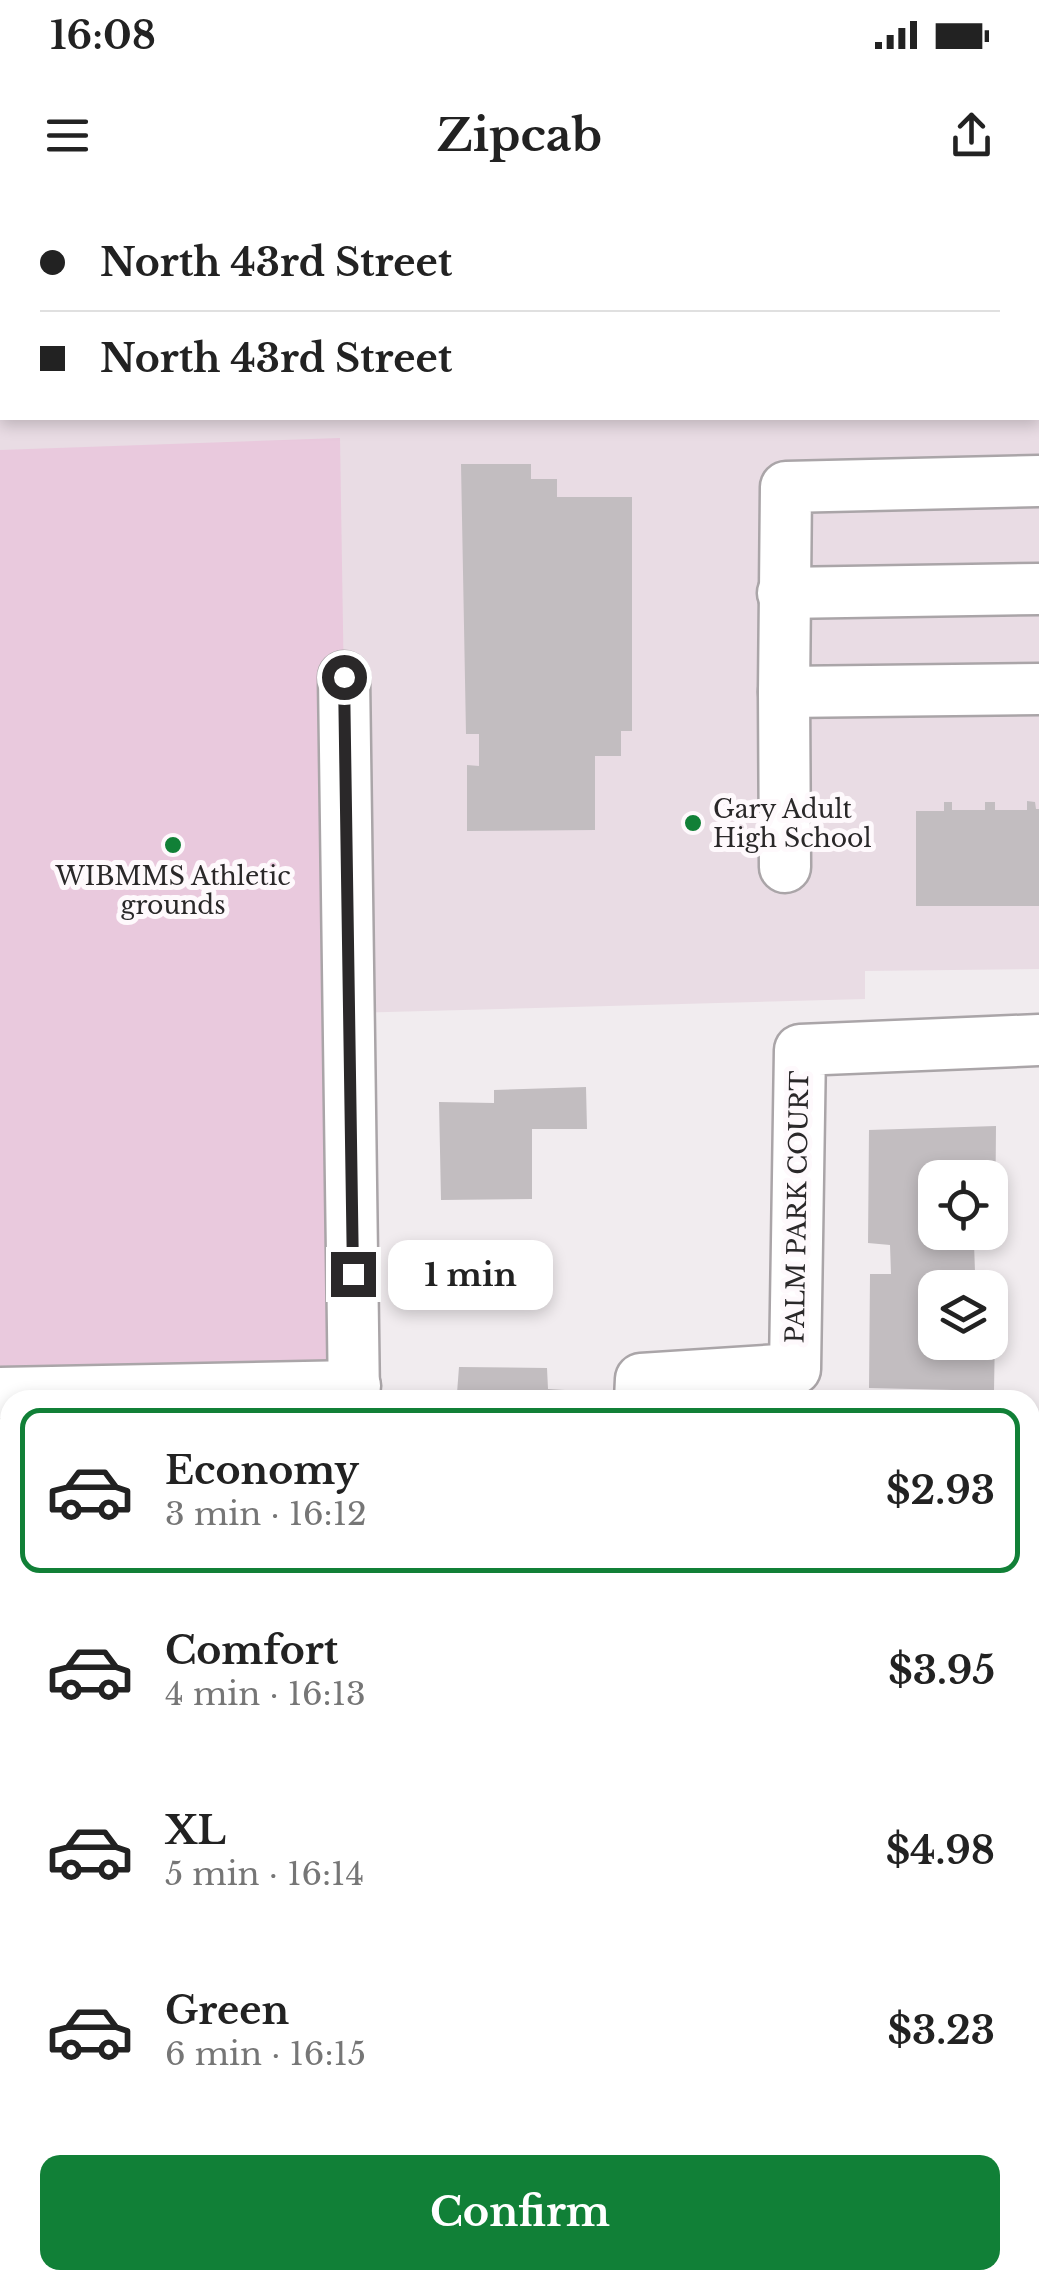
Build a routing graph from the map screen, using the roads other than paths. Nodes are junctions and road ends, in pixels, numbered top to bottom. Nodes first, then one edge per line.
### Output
1 (1039, 481) edge
2 (1039, 589) edge
3 (783, 593) junction
4 (344, 677) dead end
5 (1039, 690) edge
6 (784, 692) junction
7 (785, 867) dead end
8 (1039, 1040) edge
9 (354, 1390) edge
10 (640, 1390) edge

1 - 3 street
2 - 3 street
3 - 6 street
4 - 9 street
5 - 6 street
6 - 7 street
8 - 10 street, PALM PARK COURT

